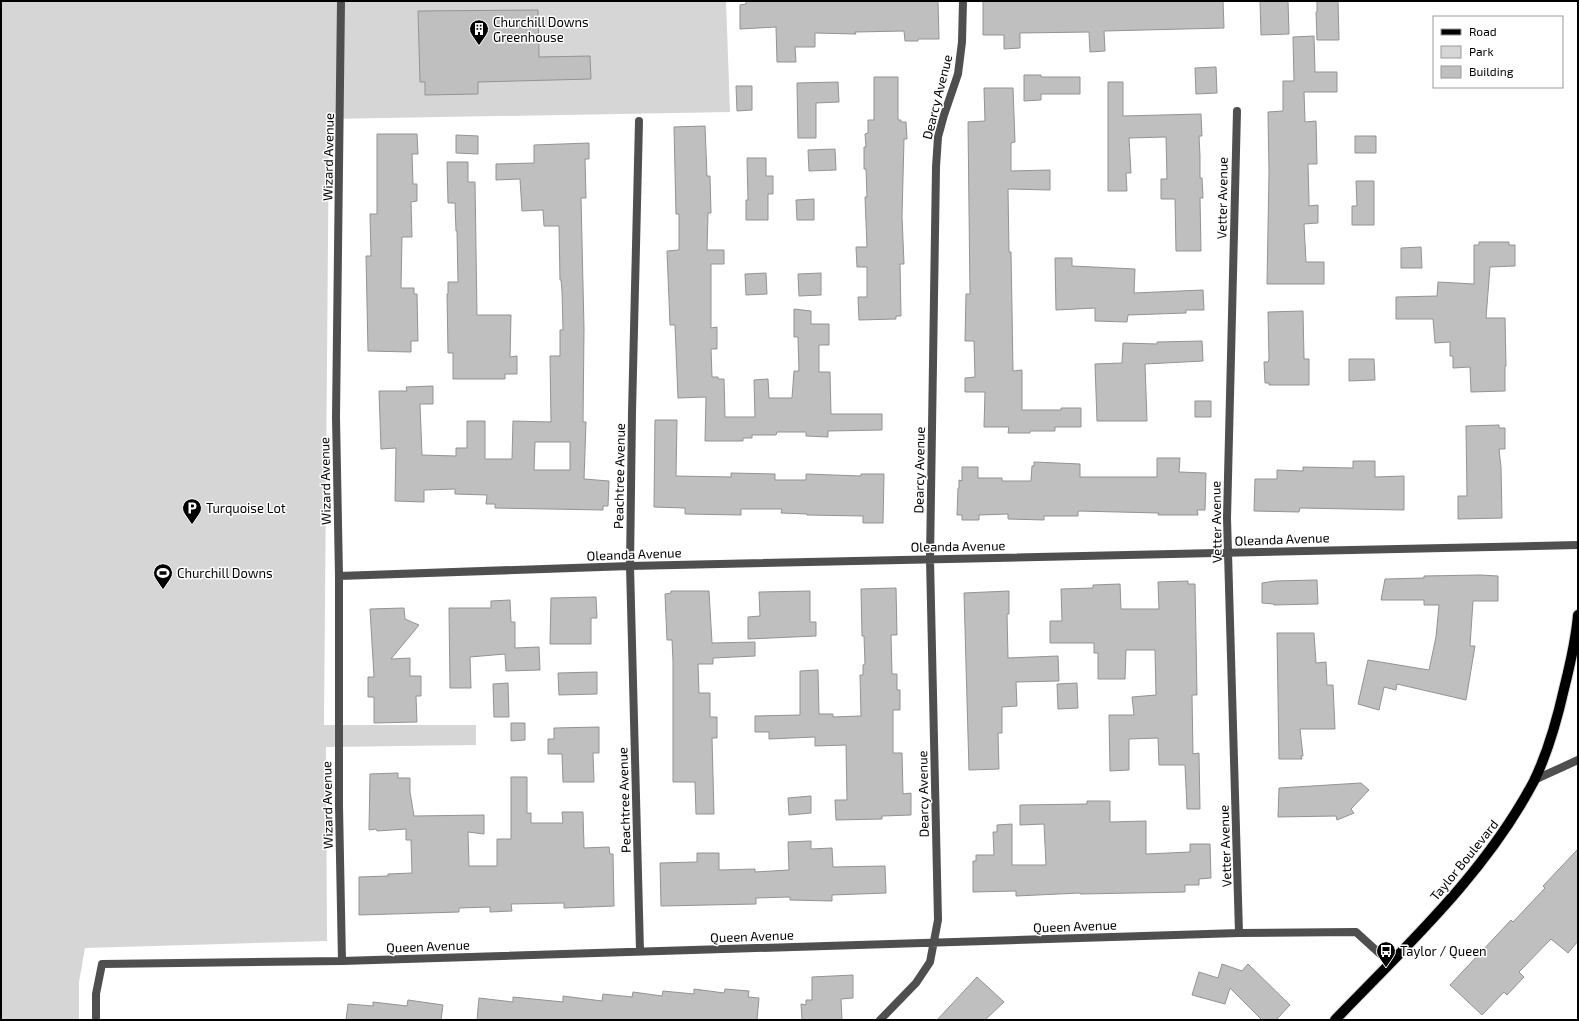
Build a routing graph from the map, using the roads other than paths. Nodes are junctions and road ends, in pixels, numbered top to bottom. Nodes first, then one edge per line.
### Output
1 (341, 1) edge
2 (963, 1) edge
3 (1237, 111) dead end
4 (639, 121) dead end
5 (1578, 545) edge
6 (1229, 553) junction
7 (930, 558) junction
8 (630, 566) junction
9 (339, 576) junction
10 (1578, 615) edge
11 (1578, 760) edge
12 (1534, 780) junction
13 (1239, 933) junction
14 (935, 942) junction
15 (640, 951) junction
16 (342, 961) junction
17 (1390, 963) junction
18 (1338, 1019) edge
19 (96, 1020) edge
20 (880, 1020) edge

1 - 9 street, Wizard Avenue
2 - 7 street, Dearcy Avenue
3 - 6 street, Vetter Avenue
4 - 8 street, Peachtree Avenue
5 - 6 street, Oleanda Avenue
6 - 7 street, Oleanda Avenue
6 - 13 street, Vetter Avenue
7 - 8 street, Oleanda Avenue
7 - 14 street, Dearcy Avenue
8 - 9 street, Oleanda Avenue
8 - 15 street, Peachtree Avenue
9 - 16 street, Wizard Avenue
10 - 12 main road, Taylor Boulevard
11 - 12 street
12 - 17 main road, Taylor Boulevard
13 - 14 street, Queen Avenue
13 - 17 street, Queen Avenue
14 - 15 street, Queen Avenue
14 - 20 street, Dearcy Avenue
15 - 16 street, Queen Avenue
16 - 19 street, Queen Avenue
17 - 18 main road, Taylor Boulevard

